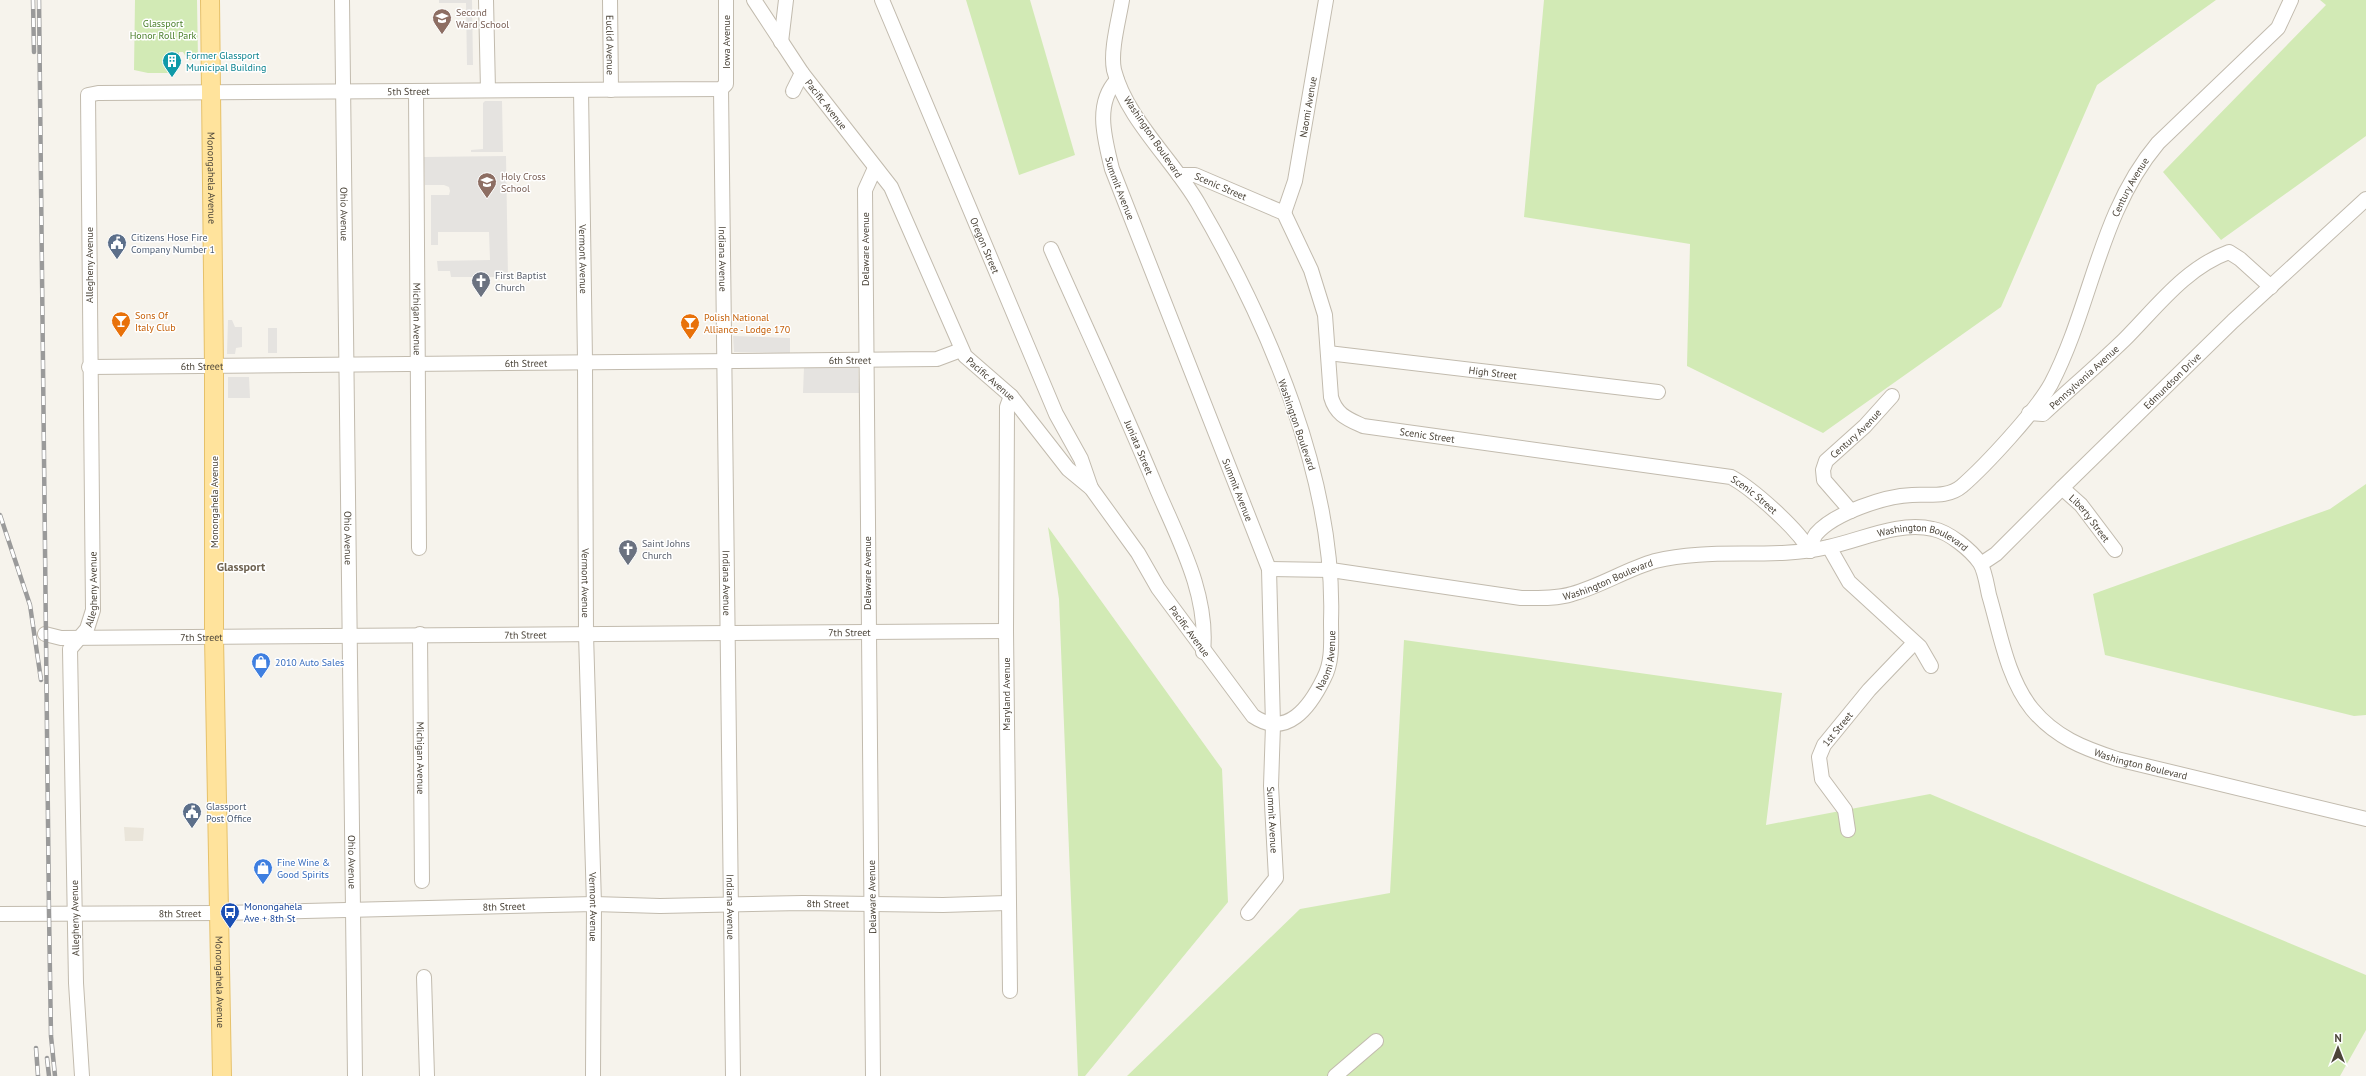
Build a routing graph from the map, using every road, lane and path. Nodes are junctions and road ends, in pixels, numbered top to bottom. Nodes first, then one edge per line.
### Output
1 (210, 0) edge
2 (342, 0) edge
3 (486, 0) edge
4 (610, 0) edge
5 (726, 0) edge
6 (754, 0) edge
7 (786, 0) edge
8 (882, 0) edge
9 (1122, 0) edge
10 (1326, 0) edge
11 (2291, 0) edge
12 (781, 42) junction
13 (802, 73) junction
14 (1117, 80) junction
15 (723, 86) junction
16 (488, 90) junction
17 (581, 90) junction
18 (611, 90) junction
19 (416, 91) junction
20 (793, 91) dead end
21 (210, 92) junction
22 (342, 93) junction
23 (88, 95) joint
24 (875, 168) junction
25 (1179, 175) junction
26 (2366, 199) edge
27 (1284, 213) junction
28 (1050, 249) dead end
29 (2271, 287) junction
30 (961, 350) junction
31 (1328, 353) junction
32 (865, 360) junction
33 (585, 361) junction
34 (724, 362) junction
35 (419, 364) junction
36 (348, 365) junction
37 (89, 367) junction
38 (214, 367) junction
39 (1658, 392) dead end
40 (1011, 396) junction
41 (1892, 396) dead end
42 (2029, 413) junction
43 (1091, 488) junction
44 (2062, 488) junction
45 (1851, 511) junction
46 (418, 548) dead end
47 (1829, 548) junction
48 (2115, 550) dead end
49 (1810, 551) junction
50 (1981, 564) junction
51 (1269, 569) junction
52 (1331, 570) junction
53 (1006, 631) junction
54 (867, 632) junction
55 (728, 633) junction
56 (46, 634) dead end
57 (420, 634) junction
58 (586, 634) junction
59 (350, 636) junction
60 (214, 637) junction
61 (77, 638) junction
62 (1914, 643) junction
63 (1204, 652) junction
64 (1931, 666) dead end
65 (1273, 725) junction
66 (2366, 819) edge
67 (1848, 830) dead end
68 (422, 881) dead end
69 (873, 903) junction
70 (1008, 903) junction
71 (594, 904) junction
72 (731, 905) junction
73 (353, 909) junction
74 (76, 913) junction
75 (220, 913) junction
76 (1248, 913) dead end
77 (0, 914) edge
78 (424, 977) dead end
79 (1010, 992) dead end
80 (1376, 1042) dead end
81 (82, 1076) edge
82 (222, 1076) edge
83 (355, 1076) edge
84 (427, 1076) edge
85 (593, 1076) edge
86 (733, 1076) edge
87 (873, 1076) edge
88 (1335, 1076) edge

1 - 21 main road, Monongahela Avenue
2 - 22 street, Ohio Avenue
3 - 16 street
4 - 18 street, Euclid Avenue
5 - 15 street, Iowa Avenue
6 - 12 street, Pacific Avenue
7 - 12 street
8 - 43 street, Oregon Street
9 - 14 street, Washington Boulevard
10 - 27 street, Naomi Avenue
11 - 42 street, Century Avenue
12 - 13 street, Pacific Avenue
13 - 20 street
13 - 24 street, Pacific Avenue
14 - 25 street, Washington Boulevard
14 - 51 street, Summit Avenue
15 - 18 street, 5th Street
15 - 34 street, Indiana Avenue
16 - 17 street, 5th Street
16 - 19 street, 5th Street
17 - 18 street, 5th Street
17 - 33 street, Vermont Avenue
19 - 22 street, 5th Street
19 - 35 street, Michigan Avenue
21 - 22 street, 5th Street
21 - 23 street, 5th Street
21 - 38 main road, Monongahela Avenue
22 - 36 street, Ohio Avenue
23 - 37 street, Allegheny Avenue
24 - 30 street, Pacific Avenue
24 - 32 street, Delaware Avenue
25 - 27 street, Scenic Street
25 - 52 street, Washington Boulevard
26 - 29 street, Edmundson Drive
27 - 31 street, Scenic Street
28 - 63 street, Juniata Street
29 - 42 street, Pennsylvania Avenue
29 - 44 street, Edmundson Drive
30 - 32 street, 6th Street
30 - 40 street, Pacific Avenue
31 - 39 street, High Street
31 - 49 street, Scenic Street
32 - 34 street, 6th Street
32 - 54 street, Delaware Avenue
33 - 34 street, 6th Street
33 - 35 street, 6th Street
33 - 58 street, Vermont Avenue
34 - 55 street, Indiana Avenue
35 - 36 street, 6th Street
35 - 46 street, Michigan Avenue
36 - 38 street, 6th Street
36 - 59 street, Ohio Avenue
37 - 38 street, 6th Street
37 - 61 street, Allegheny Avenue
38 - 60 main road, Monongahela Avenue
40 - 43 street, Pacific Avenue
40 - 53 street, Maryland Avenue
41 - 45 street, Century Avenue
42 - 45 street
43 - 63 street, Pacific Avenue
44 - 48 street, Liberty Street
44 - 50 street, Edmundson Drive
45 - 49 street
47 - 49 street, Washington Boulevard
47 - 50 street, Washington Boulevard
47 - 62 street
49 - 52 street, Washington Boulevard
50 - 66 street, Washington Boulevard
51 - 52 street
51 - 65 street, Summit Avenue
52 - 65 street, Naomi Avenue
53 - 54 street, 7th Street
53 - 70 street, Maryland Avenue
54 - 55 street, 7th Street
54 - 69 street, Delaware Avenue
55 - 58 street, 7th Street
55 - 72 street, Indiana Avenue
56 - 61 street, 7th Street
57 - 58 street, 7th Street
57 - 59 street, 7th Street
57 - 68 street, Michigan Avenue
58 - 71 street, Vermont Avenue
59 - 60 street, 7th Street
59 - 73 street, Ohio Avenue
60 - 61 street, 7th Street
60 - 75 main road, Monongahela Avenue
61 - 74 street, Allegheny Avenue
62 - 64 street
62 - 67 street, 1st Street
63 - 65 street, Pacific Avenue
65 - 76 street, Summit Avenue
69 - 70 street, 8th Street
69 - 72 street, 8th Street
69 - 87 street, Delaware Avenue
70 - 79 street, Maryland Avenue
71 - 72 street, 8th Street
71 - 73 street, 8th Street
71 - 85 street, Vermont Avenue
72 - 86 street, Indiana Avenue
73 - 75 street, 8th Street
73 - 83 street, Ohio Avenue
74 - 75 street, 8th Street
74 - 77 street, 8th Street
74 - 81 street, Allegheny Avenue
75 - 82 main road, Monongahela Avenue
78 - 84 street
80 - 88 street

